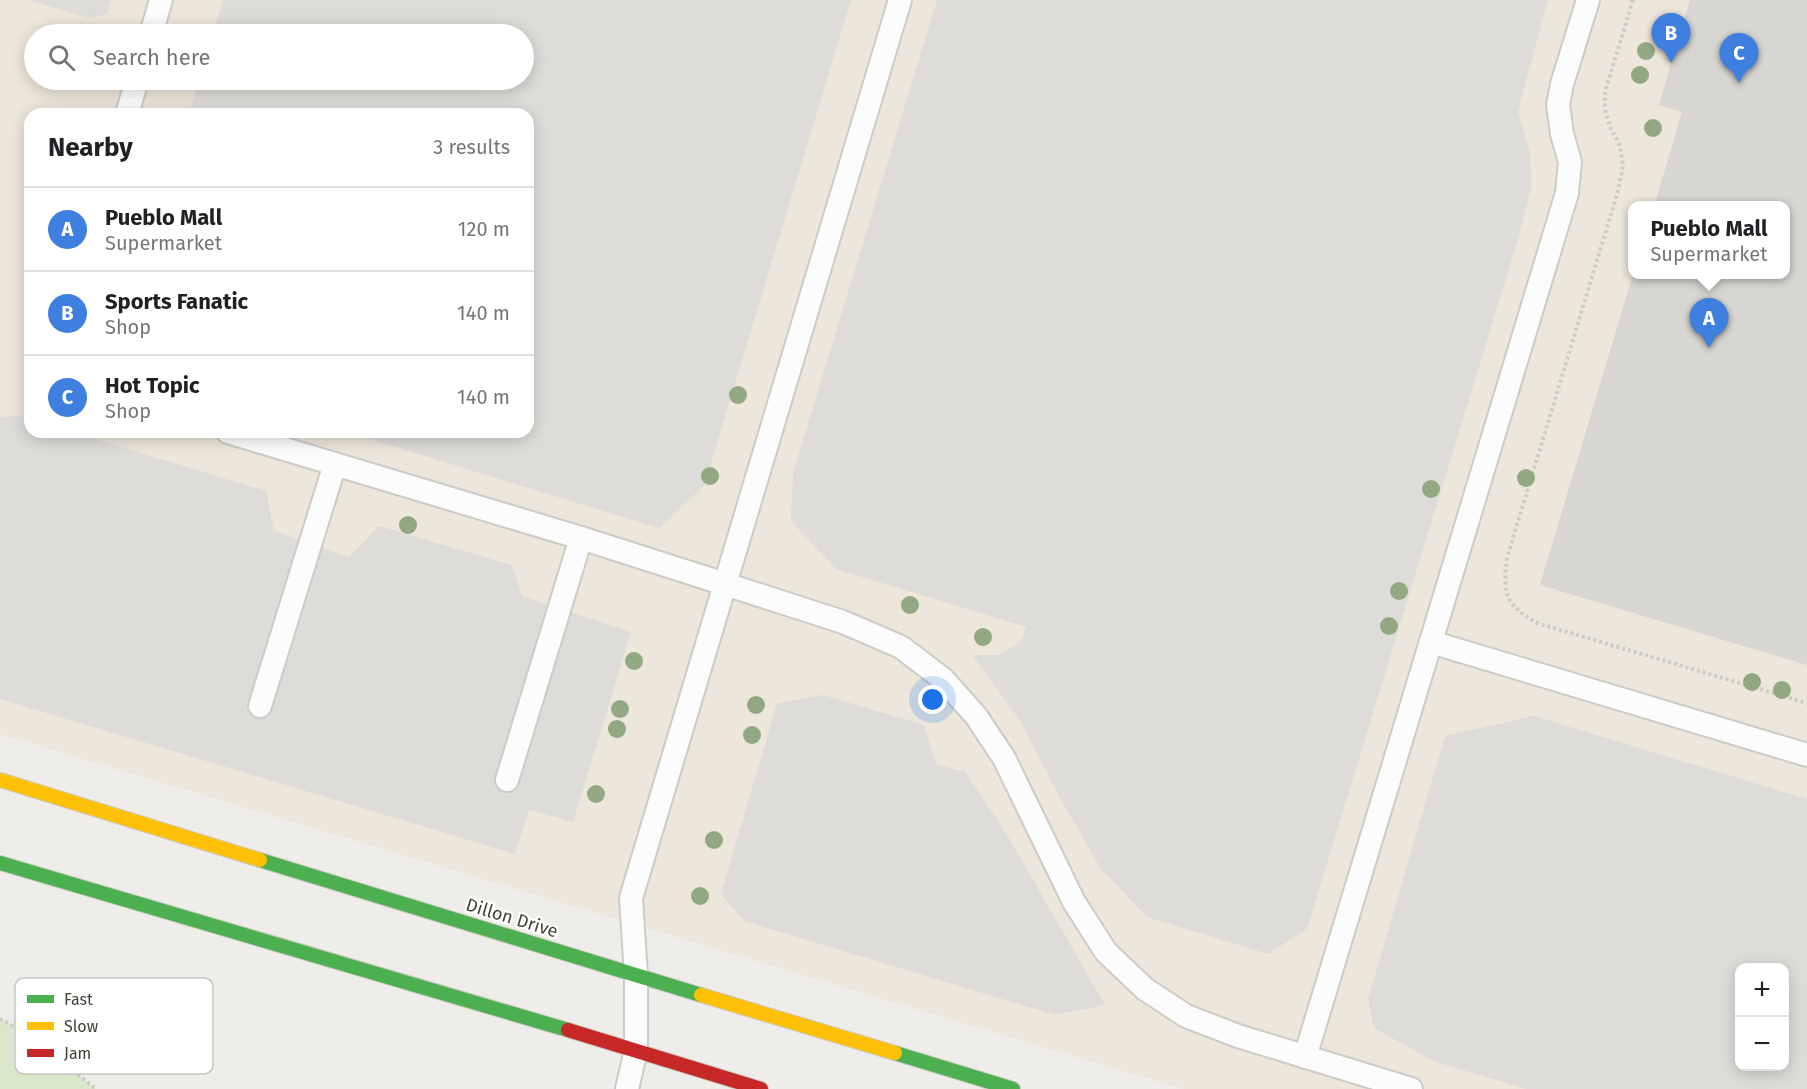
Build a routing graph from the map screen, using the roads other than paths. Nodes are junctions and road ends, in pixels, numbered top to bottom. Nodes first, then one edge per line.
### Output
1 (161, 0) edge
2 (900, 0) edge
3 (1588, 0) edge
4 (154, 24) edge
5 (134, 90) edge
6 (129, 108) edge
7 (248, 438) edge
8 (335, 464) junction
9 (581, 538) junction
10 (725, 584) junction
11 (1431, 642) junction
12 (260, 706) dead end
13 (1807, 755) edge
14 (0, 780) edge
15 (507, 780) dead end
16 (0, 863) edge
17 (636, 975) junction
18 (636, 1050) junction
19 (1305, 1057) junction
20 (627, 1089) edge
21 (761, 1089) edge
22 (1013, 1089) edge
23 (1411, 1089) edge

1 - 4 lane
2 - 10 lane
3 - 11 lane
5 - 6 lane
7 - 8 lane
8 - 9 lane
8 - 12 lane
9 - 10 lane
9 - 15 lane
10 - 17 lane
10 - 19 lane
11 - 13 lane
11 - 19 lane
14 - 17 main road, Dillon Drive
16 - 18 main road
17 - 18 lane
17 - 22 main road, Dillon Drive
18 - 20 lane
18 - 21 main road
19 - 23 lane

